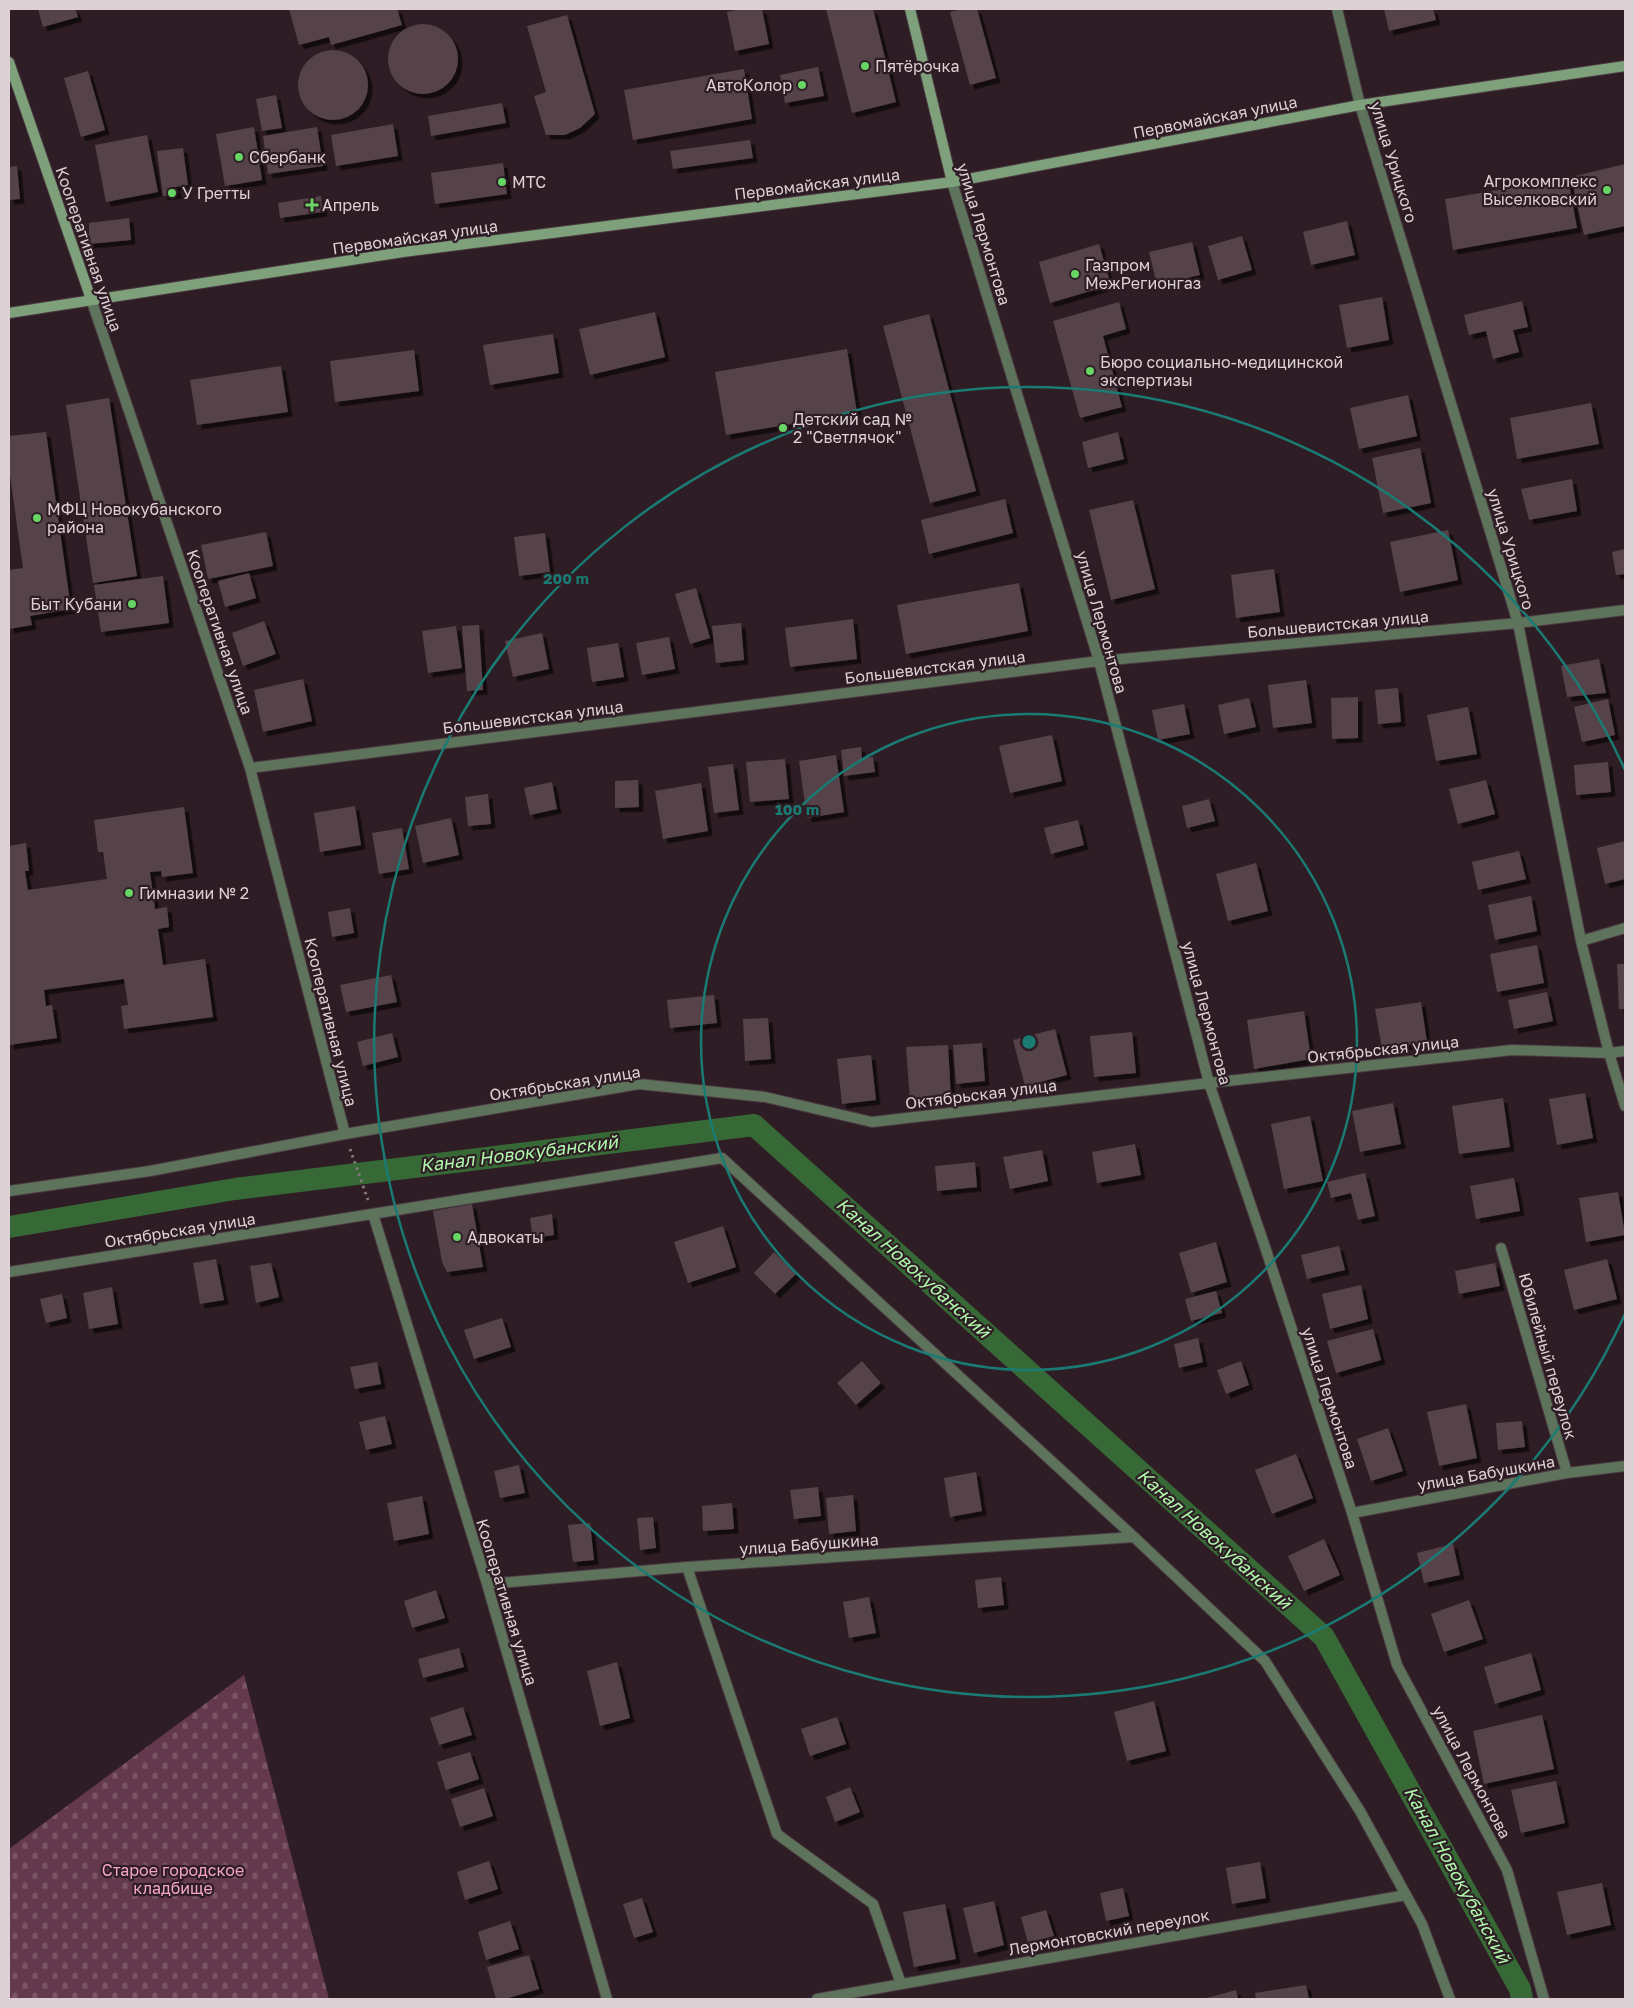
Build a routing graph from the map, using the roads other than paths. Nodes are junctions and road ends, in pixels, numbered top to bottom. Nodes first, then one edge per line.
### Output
1 (910, 9) edge
2 (1337, 9) edge
3 (9, 62) edge
4 (1625, 66) edge
5 (1360, 105) junction
6 (952, 182) junction
7 (91, 300) junction
8 (9, 313) edge
9 (1625, 610) edge
10 (1518, 623) junction
11 (1099, 661) junction
12 (250, 768) junction
13 (1625, 928) edge
14 (1581, 941) junction
15 (1625, 1051) edge
16 (1609, 1053) junction
17 (1209, 1083) junction
18 (1625, 1106) edge
19 (345, 1134) junction
20 (9, 1191) edge
21 (373, 1214) junction
22 (1501, 1248) dead end
23 (9, 1272) edge
24 (1625, 1466) edge
25 (1567, 1473) junction
26 (1352, 1513) junction
27 (1134, 1537) junction
28 (687, 1567) junction
29 (487, 1584) junction
30 (1406, 1895) junction
31 (901, 1984) junction
32 (607, 1999) edge
33 (817, 1999) edge
34 (1450, 1999) edge
35 (1544, 1999) edge

1 - 6 main road, улица Лермонтова
2 - 5 street, улица Урицкого
3 - 7 main road, Кооперативная улица
4 - 5 main road, Первомайская улица
5 - 6 main road, Первомайская улица
5 - 10 street, улица Урицкого
6 - 7 main road, Первомайская улица
6 - 11 street, улица Лермонтова
7 - 8 main road, Первомайская улица
7 - 12 street, Кооперативная улица
9 - 10 street, Большевистская улица
10 - 11 street, Большевистская улица
10 - 14 street, улица Урицкого
11 - 12 street, Большевистская улица
11 - 17 street, улица Лермонтова
12 - 19 street, Кооперативная улица
13 - 14 street
14 - 16 street, улица Урицкого
15 - 16 street, Октябрьская улица
16 - 17 street, Октябрьская улица
16 - 18 street, улица Урицкого
17 - 19 street, Октябрьская улица
17 - 26 street, улица Лермонтова
19 - 20 street, Октябрьская улица
21 - 23 street, Октябрьская улица
21 - 27 street, Октябрьская улица
21 - 29 street, Кооперативная улица
22 - 25 street, Юбилейный переулок
24 - 25 street, улица Бабушкина
25 - 26 street, улица Бабушкина
26 - 35 street, улица Лермонтова
27 - 28 street, улица Бабушкина
27 - 30 street
28 - 29 street, улица Бабушкина
28 - 31 street
29 - 32 street, Кооперативная улица
30 - 31 street, Лермонтовский переулок
30 - 34 street
31 - 33 street, Лермонтовский переулок

